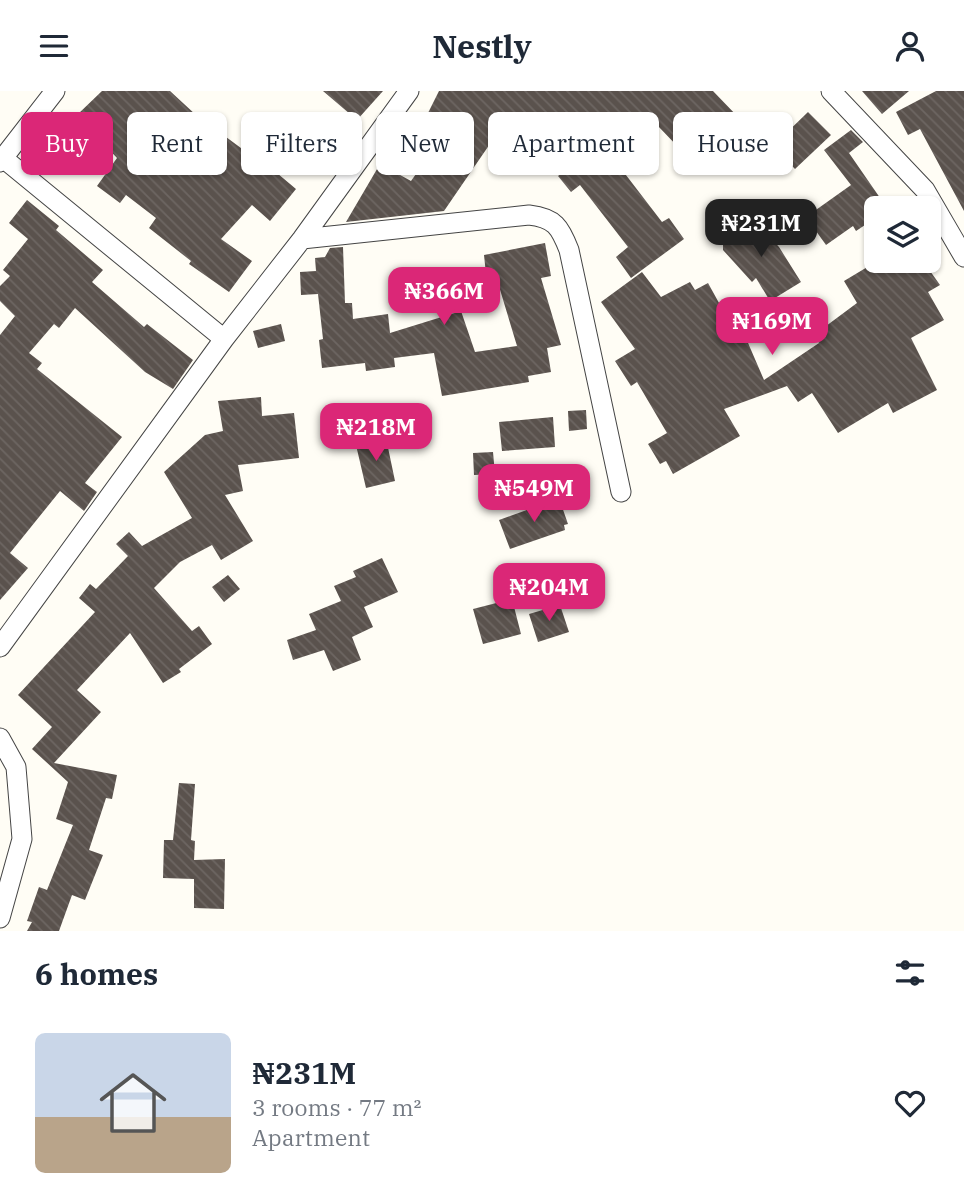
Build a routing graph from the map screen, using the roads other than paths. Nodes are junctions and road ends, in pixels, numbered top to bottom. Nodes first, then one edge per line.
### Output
1 (55, 91) edge
2 (409, 91) edge
3 (831, 91) edge
4 (1, 160) edge
5 (302, 239) junction
6 (964, 257) edge
7 (224, 339) junction
8 (621, 492) dead end
9 (0, 647) edge
10 (0, 738) edge
11 (0, 918) edge

1 - 4 street
2 - 5 street
3 - 6 street
4 - 7 street
5 - 7 street
5 - 8 street
7 - 9 street
10 - 11 street

